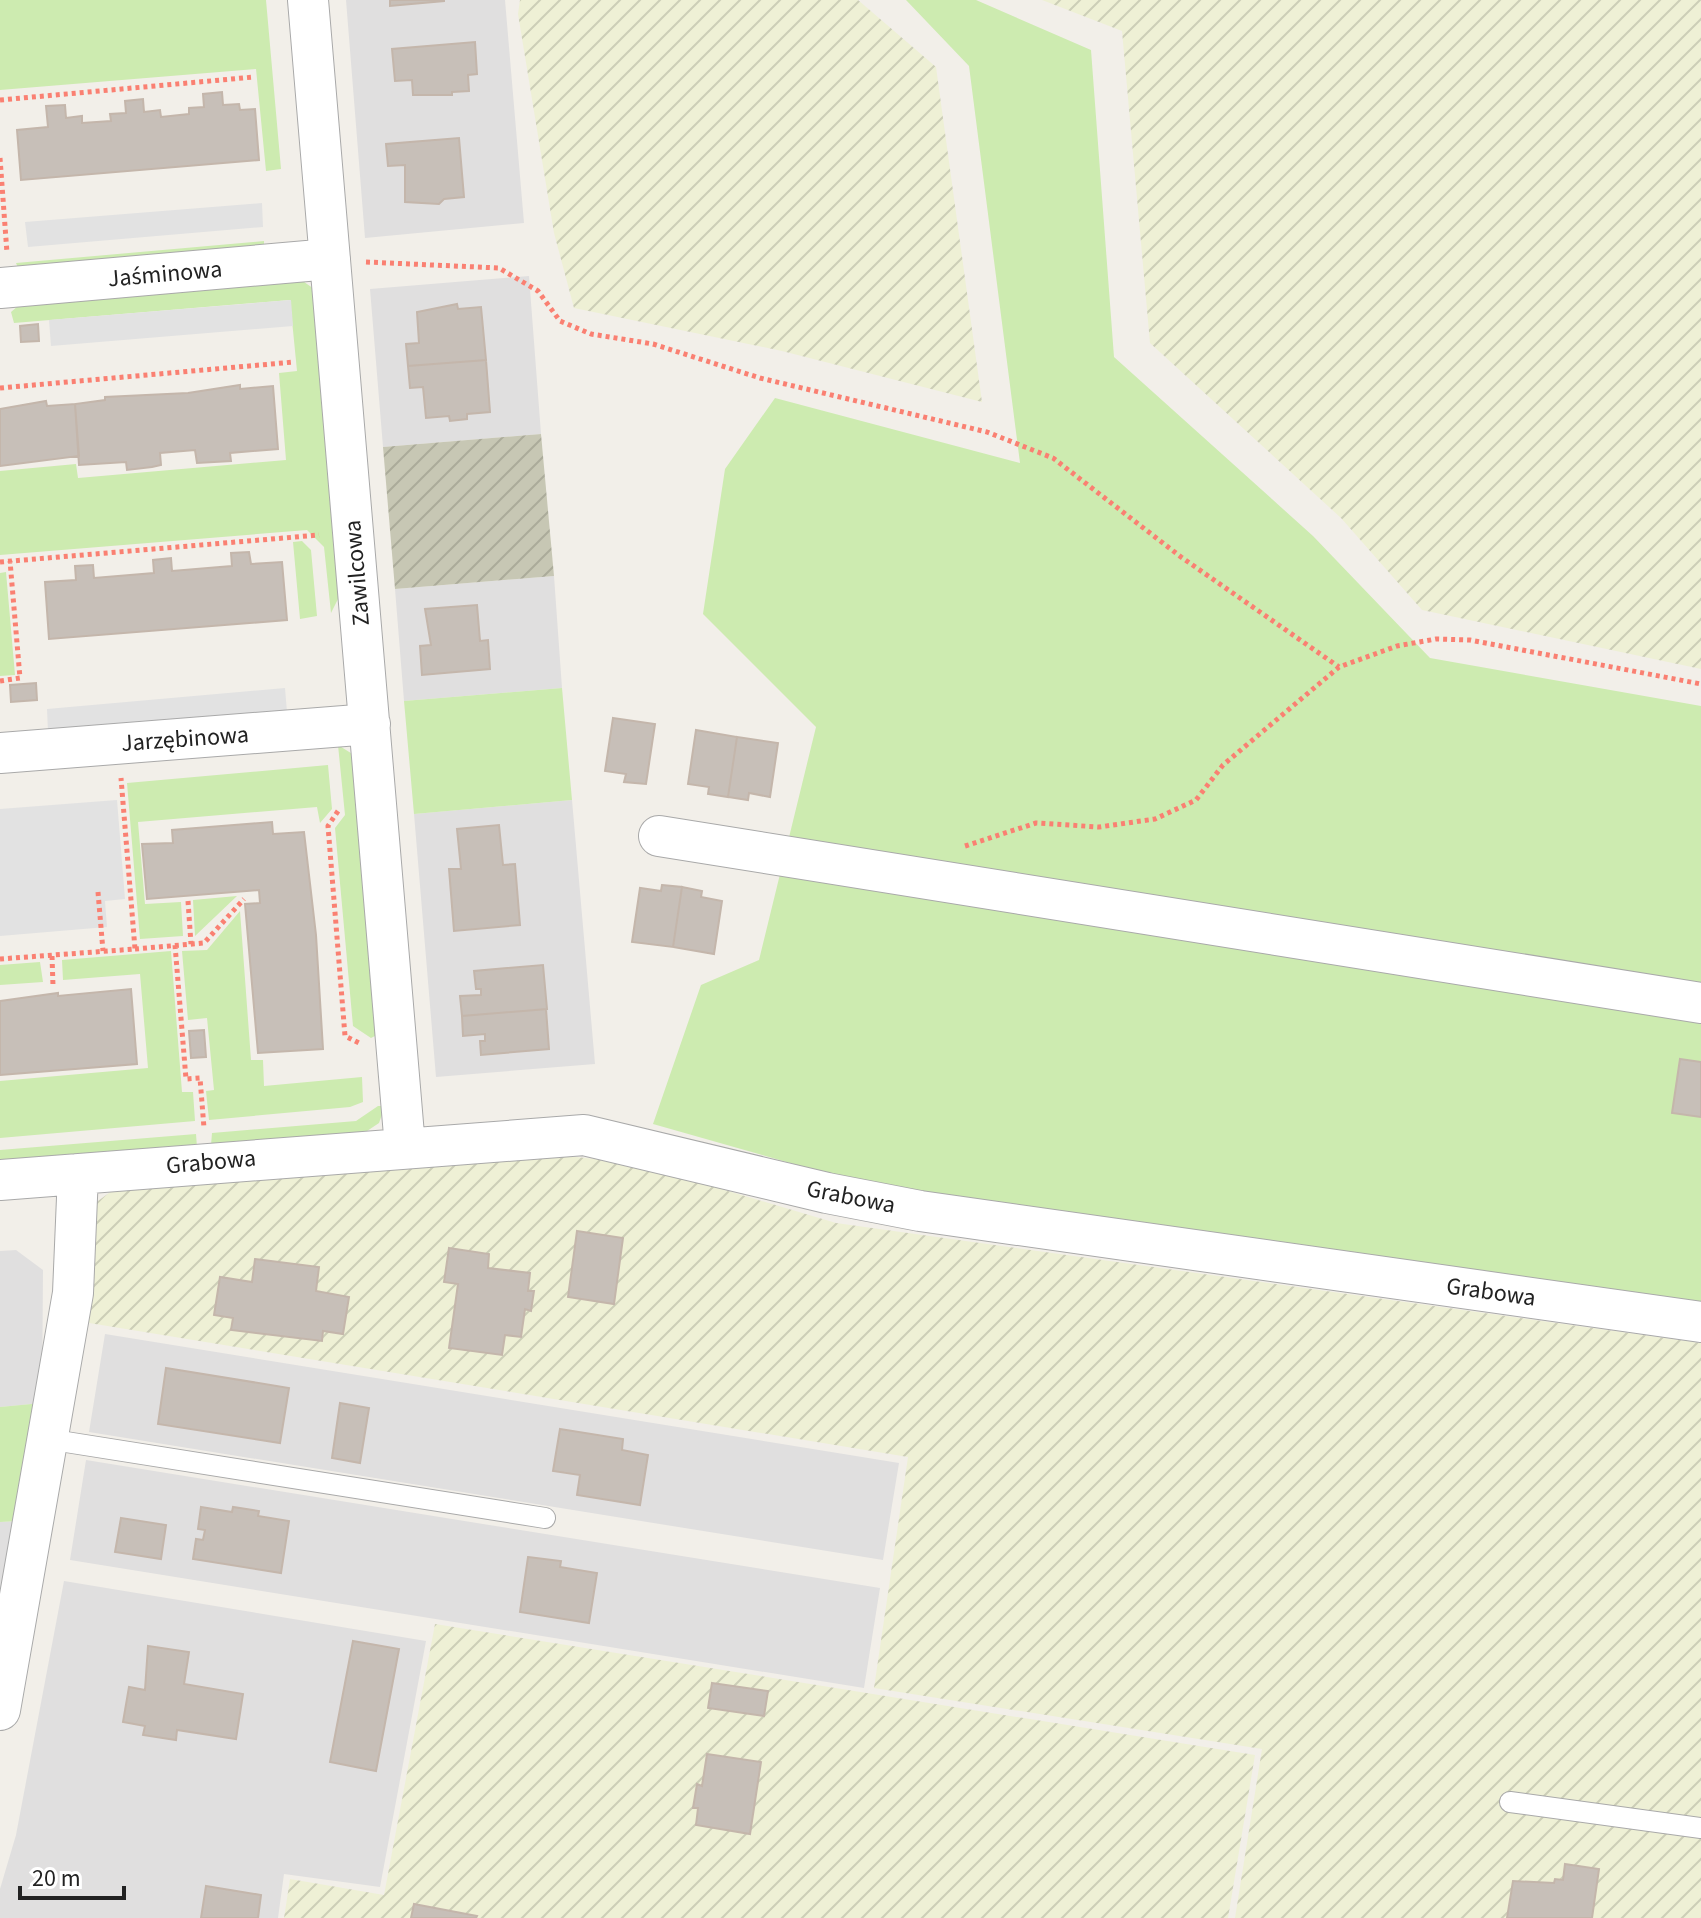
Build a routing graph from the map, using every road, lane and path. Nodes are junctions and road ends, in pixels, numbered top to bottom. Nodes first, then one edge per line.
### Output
1 (308, 0) edge
2 (254, 77) dead end
3 (0, 100) edge
4 (0, 158) edge
5 (2, 221) edge
6 (330, 259) junction
7 (5, 288) edge
8 (294, 362) dead end
9 (0, 388) edge
10 (10, 561) dead end
11 (1339, 667) junction
12 (0, 681) edge
13 (1701, 684) edge
14 (370, 724) junction
15 (0, 753) edge
16 (121, 775) dead end
17 (659, 836) dead end
18 (952, 852) dead end
19 (98, 892) dead end
20 (244, 899) dead end
21 (188, 901) dead end
22 (191, 944) junction
23 (175, 945) junction
24 (135, 949) junction
25 (103, 951) junction
26 (52, 956) junction
27 (0, 959) edge
28 (53, 986) dead end
29 (1701, 1003) edge
30 (405, 1147) junction
31 (207, 1162) junction
32 (78, 1174) junction
33 (0, 1180) edge
34 (1701, 1322) edge
35 (47, 1439) junction
36 (545, 1518) dead end
37 (0, 1710) edge
38 (1510, 1802) dead end
39 (1701, 1828) edge

1 - 6 street, Zawilcowa
2 - 3 path
4 - 5 path
5 - 7 path
6 - 7 street, Jaśminowa
6 - 11 path
6 - 14 street, Zawilcowa
8 - 9 path
10 - 12 path
11 - 13 path
11 - 18 path
14 - 15 street, Jarzębinowa
14 - 30 street, Zawilcowa
16 - 24 path
17 - 29 street
19 - 25 path
20 - 22 path
21 - 22 path
22 - 23 path
23 - 24 path
23 - 31 path
24 - 25 path
25 - 26 path
26 - 27 path
26 - 28 path
30 - 31 street, Grabowa
30 - 34 street, Grabowa
31 - 32 street, Grabowa
32 - 33 street, Grabowa
32 - 35 street
35 - 36 lane
35 - 37 street
38 - 39 lane

